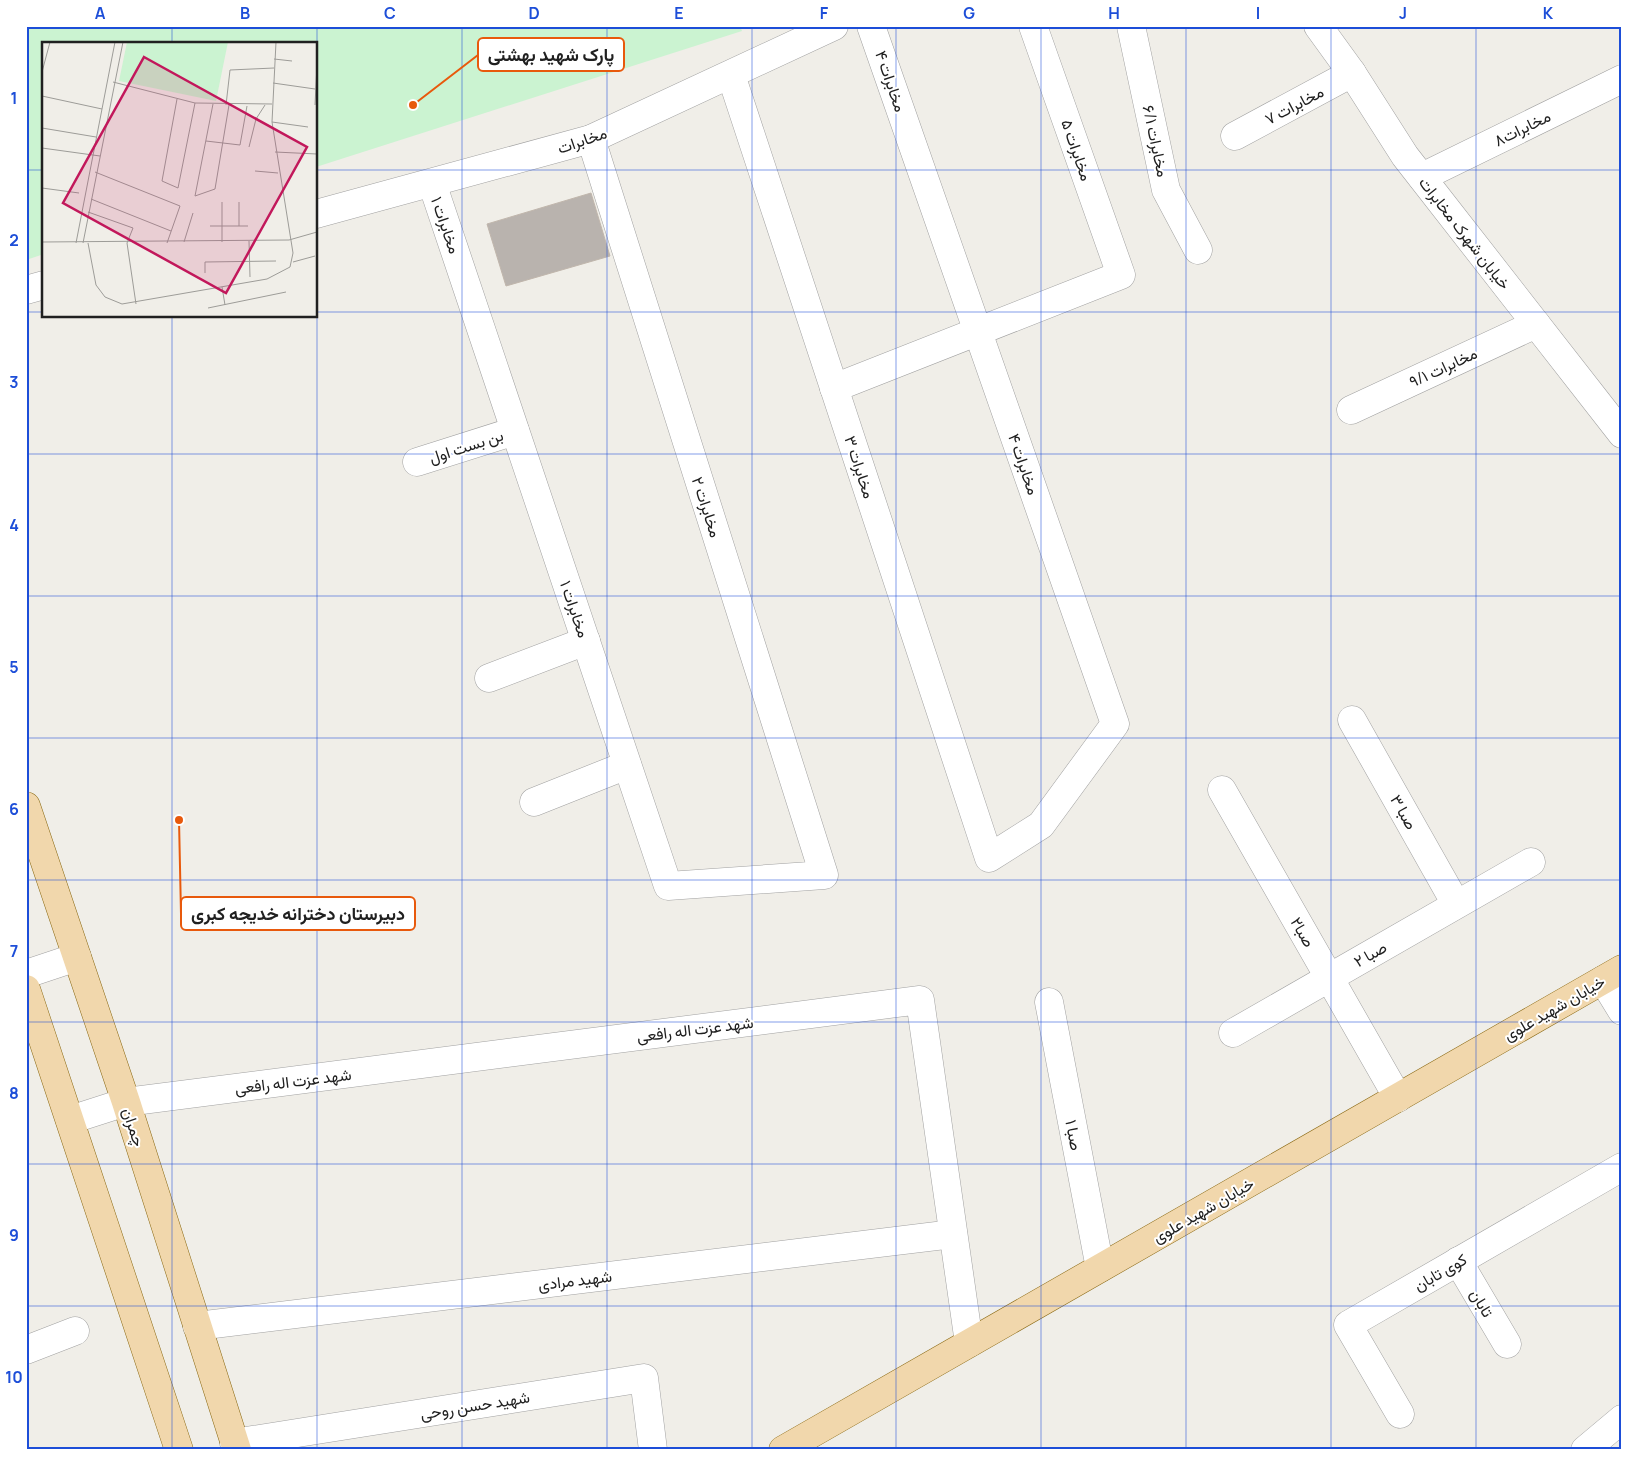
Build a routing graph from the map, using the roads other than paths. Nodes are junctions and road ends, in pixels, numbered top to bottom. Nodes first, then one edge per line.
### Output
1 (834, 26) edge
2 (871, 26) edge
3 (1033, 26) edge
4 (1131, 26) edge
5 (1318, 26) edge
6 (1352, 74) junction
7 (731, 75) junction
8 (1622, 79) edge
9 (1235, 136) dead end
10 (591, 139) junction
11 (1422, 177) junction
12 (432, 183) junction
13 (318, 213) edge
14 (1198, 250) dead end
15 (42, 286) edge
16 (26, 290) edge
17 (1536, 324) junction
18 (978, 331) junction
19 (834, 388) junction
20 (1351, 410) dead end
21 (515, 431) junction
22 (1622, 434) edge
23 (417, 462) dead end
24 (586, 642) junction
25 (489, 678) dead end
26 (1352, 720) dead end
27 (627, 765) junction
28 (1222, 790) dead end
29 (534, 802) dead end
30 (26, 806) edge
31 (989, 858) joint
32 (1531, 862) dead end
33 (824, 875) joint
34 (1456, 904) junction
35 (77, 957) junction
36 (26, 974) edge
37 (1612, 974) edge
38 (1329, 978) junction
39 (26, 988) edge
40 (1049, 1002) dead end
41 (1622, 1011) edge
42 (1233, 1033) dead end
43 (1398, 1098) junction
44 (126, 1102) junction
45 (70, 1120) junction
46 (1622, 1167) edge
47 (953, 1234) junction
48 (1458, 1261) junction
49 (1100, 1268) junction
50 (197, 1326) junction
51 (75, 1331) dead end
52 (969, 1343) junction
53 (1507, 1344) dead end
54 (26, 1350) edge
55 (1400, 1414) dead end
56 (1622, 1419) edge
57 (235, 1446) edge
58 (179, 1450) edge
59 (653, 1450) edge
60 (783, 1450) edge
61 (1585, 1450) edge

1 - 7 street, مخابرات
2 - 18 street, مخابرات ۴
3 - 18 street, مخابرات ۵
4 - 14 street, مخابرات ۶/۱
5 - 6 street, خیابان شهرک مخابرات
6 - 9 street, مخابرات ۷
6 - 11 street, خیابان شهرک مخابرات
7 - 10 street, مخابرات
7 - 19 street, مخابرات ۳
8 - 11 street, مخابرات۸
10 - 12 street, مخابرات
10 - 33 street, مخابرات ۲
11 - 17 street, خیابان شهرک مخابرات
12 - 13 street, مخابرات
12 - 21 street, مخابرات ۱
15 - 16 street
17 - 20 street, مخابرات ۹/۱
17 - 22 street, خیابان شهرک مخابرات
18 - 19 street
18 - 31 street, مخابرات ۴
19 - 31 street, مخابرات ۳
21 - 23 street, بن بست اول
21 - 24 street, مخابرات ۱
24 - 25 street
24 - 27 street, مخابرات ۱
26 - 34 street, صبا ۳
27 - 29 street
27 - 33 street, مخابرات ۱
28 - 38 street, صبا۲
30 - 35 main road, چمران
32 - 34 street, صبا ۲
34 - 38 street, صبا ۲
35 - 36 street
35 - 44 main road, چمران
37 - 41 street
37 - 43 main road, خیابان شهید علوی
38 - 42 street
38 - 43 street
39 - 45 main road
40 - 49 street, صبا ۱
43 - 49 main road, خیابان شهید علوی
44 - 45 street
44 - 47 street, شهد عزت اله رافعی
44 - 50 main road, چمران
45 - 58 main road
46 - 48 street, کوی تابان
47 - 50 street, شهید مرادی
47 - 52 street, شهد عزت اله رافعی
48 - 53 street, تابان
48 - 55 street, کوی تابان
49 - 52 main road, خیابان شهید علوی
50 - 57 main road, چمران
51 - 54 street
52 - 60 main road, خیابان شهید علوی
56 - 61 street
57 - 59 street, شهید حسن روحی

